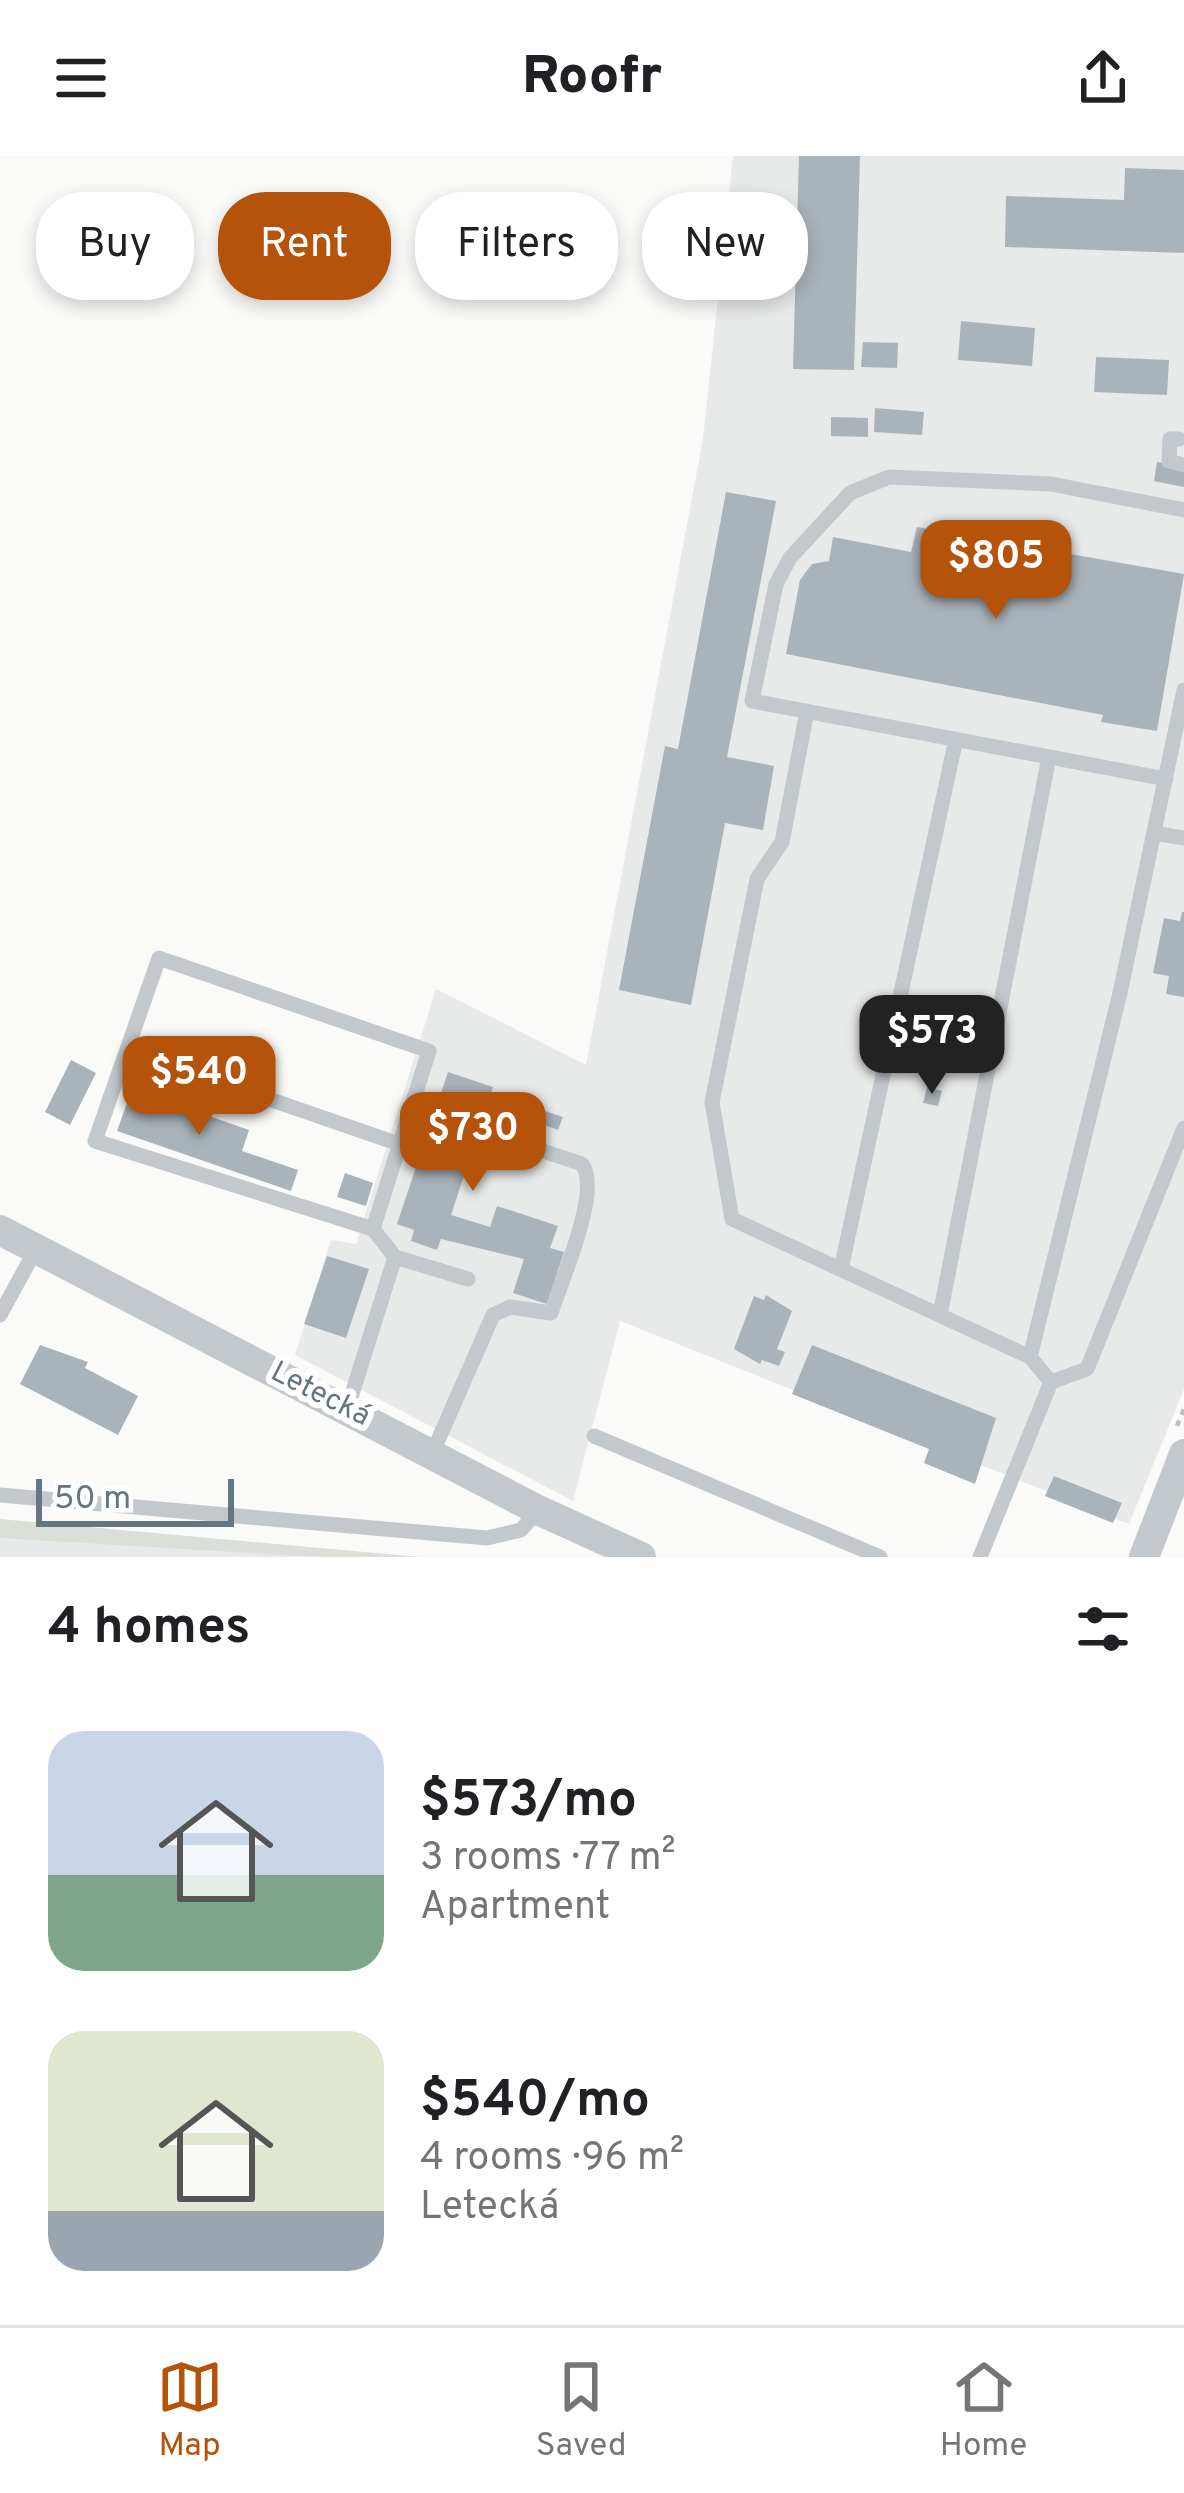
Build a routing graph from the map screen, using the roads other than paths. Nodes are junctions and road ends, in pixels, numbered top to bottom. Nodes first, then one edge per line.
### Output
1 (1184, 510) edge
2 (1184, 690) edge
3 (807, 711) junction
4 (956, 739) junction
5 (1049, 757) junction
6 (1166, 779) junction
7 (1154, 833) junction
8 (1184, 838) edge
9 (127, 1050) junction
10 (1184, 1128) edge
11 (516, 1142) dead end
12 (399, 1144) junction
13 (373, 1229) junction
14 (0, 1230) edge
15 (36, 1249) junction
16 (395, 1257) junction
17 (841, 1269) junction
18 (468, 1279) dead end
19 (0, 1315) edge
20 (940, 1315) junction
21 (1030, 1357) junction
22 (1052, 1382) junction
23 (347, 1409) junction
24 (594, 1436) dead end
25 (431, 1454) junction
26 (1184, 1454) edge
27 (0, 1495) edge
28 (538, 1510) junction
29 (641, 1557) edge
30 (880, 1557) edge
31 (980, 1557) edge
32 (1144, 1557) edge

1 - 3 lane
2 - 6 lane
3 - 4 lane
3 - 17 lane
4 - 5 lane
4 - 17 lane
5 - 6 lane
5 - 20 lane
6 - 7 lane
7 - 8 lane
7 - 21 lane
9 - 12 lane
9 - 12 lane
9 - 13 lane
10 - 22 lane
11 - 25 lane
12 - 13 lane
13 - 16 lane
14 - 15 street, Letecká
15 - 19 lane
15 - 23 street, Letecká
16 - 18 lane
16 - 23 lane
17 - 20 lane
20 - 21 lane
21 - 22 lane
22 - 31 lane
23 - 25 street, Letecká
24 - 30 lane
25 - 28 street, Letecká
26 - 32 street
27 - 28 lane
28 - 29 street, Letecká

